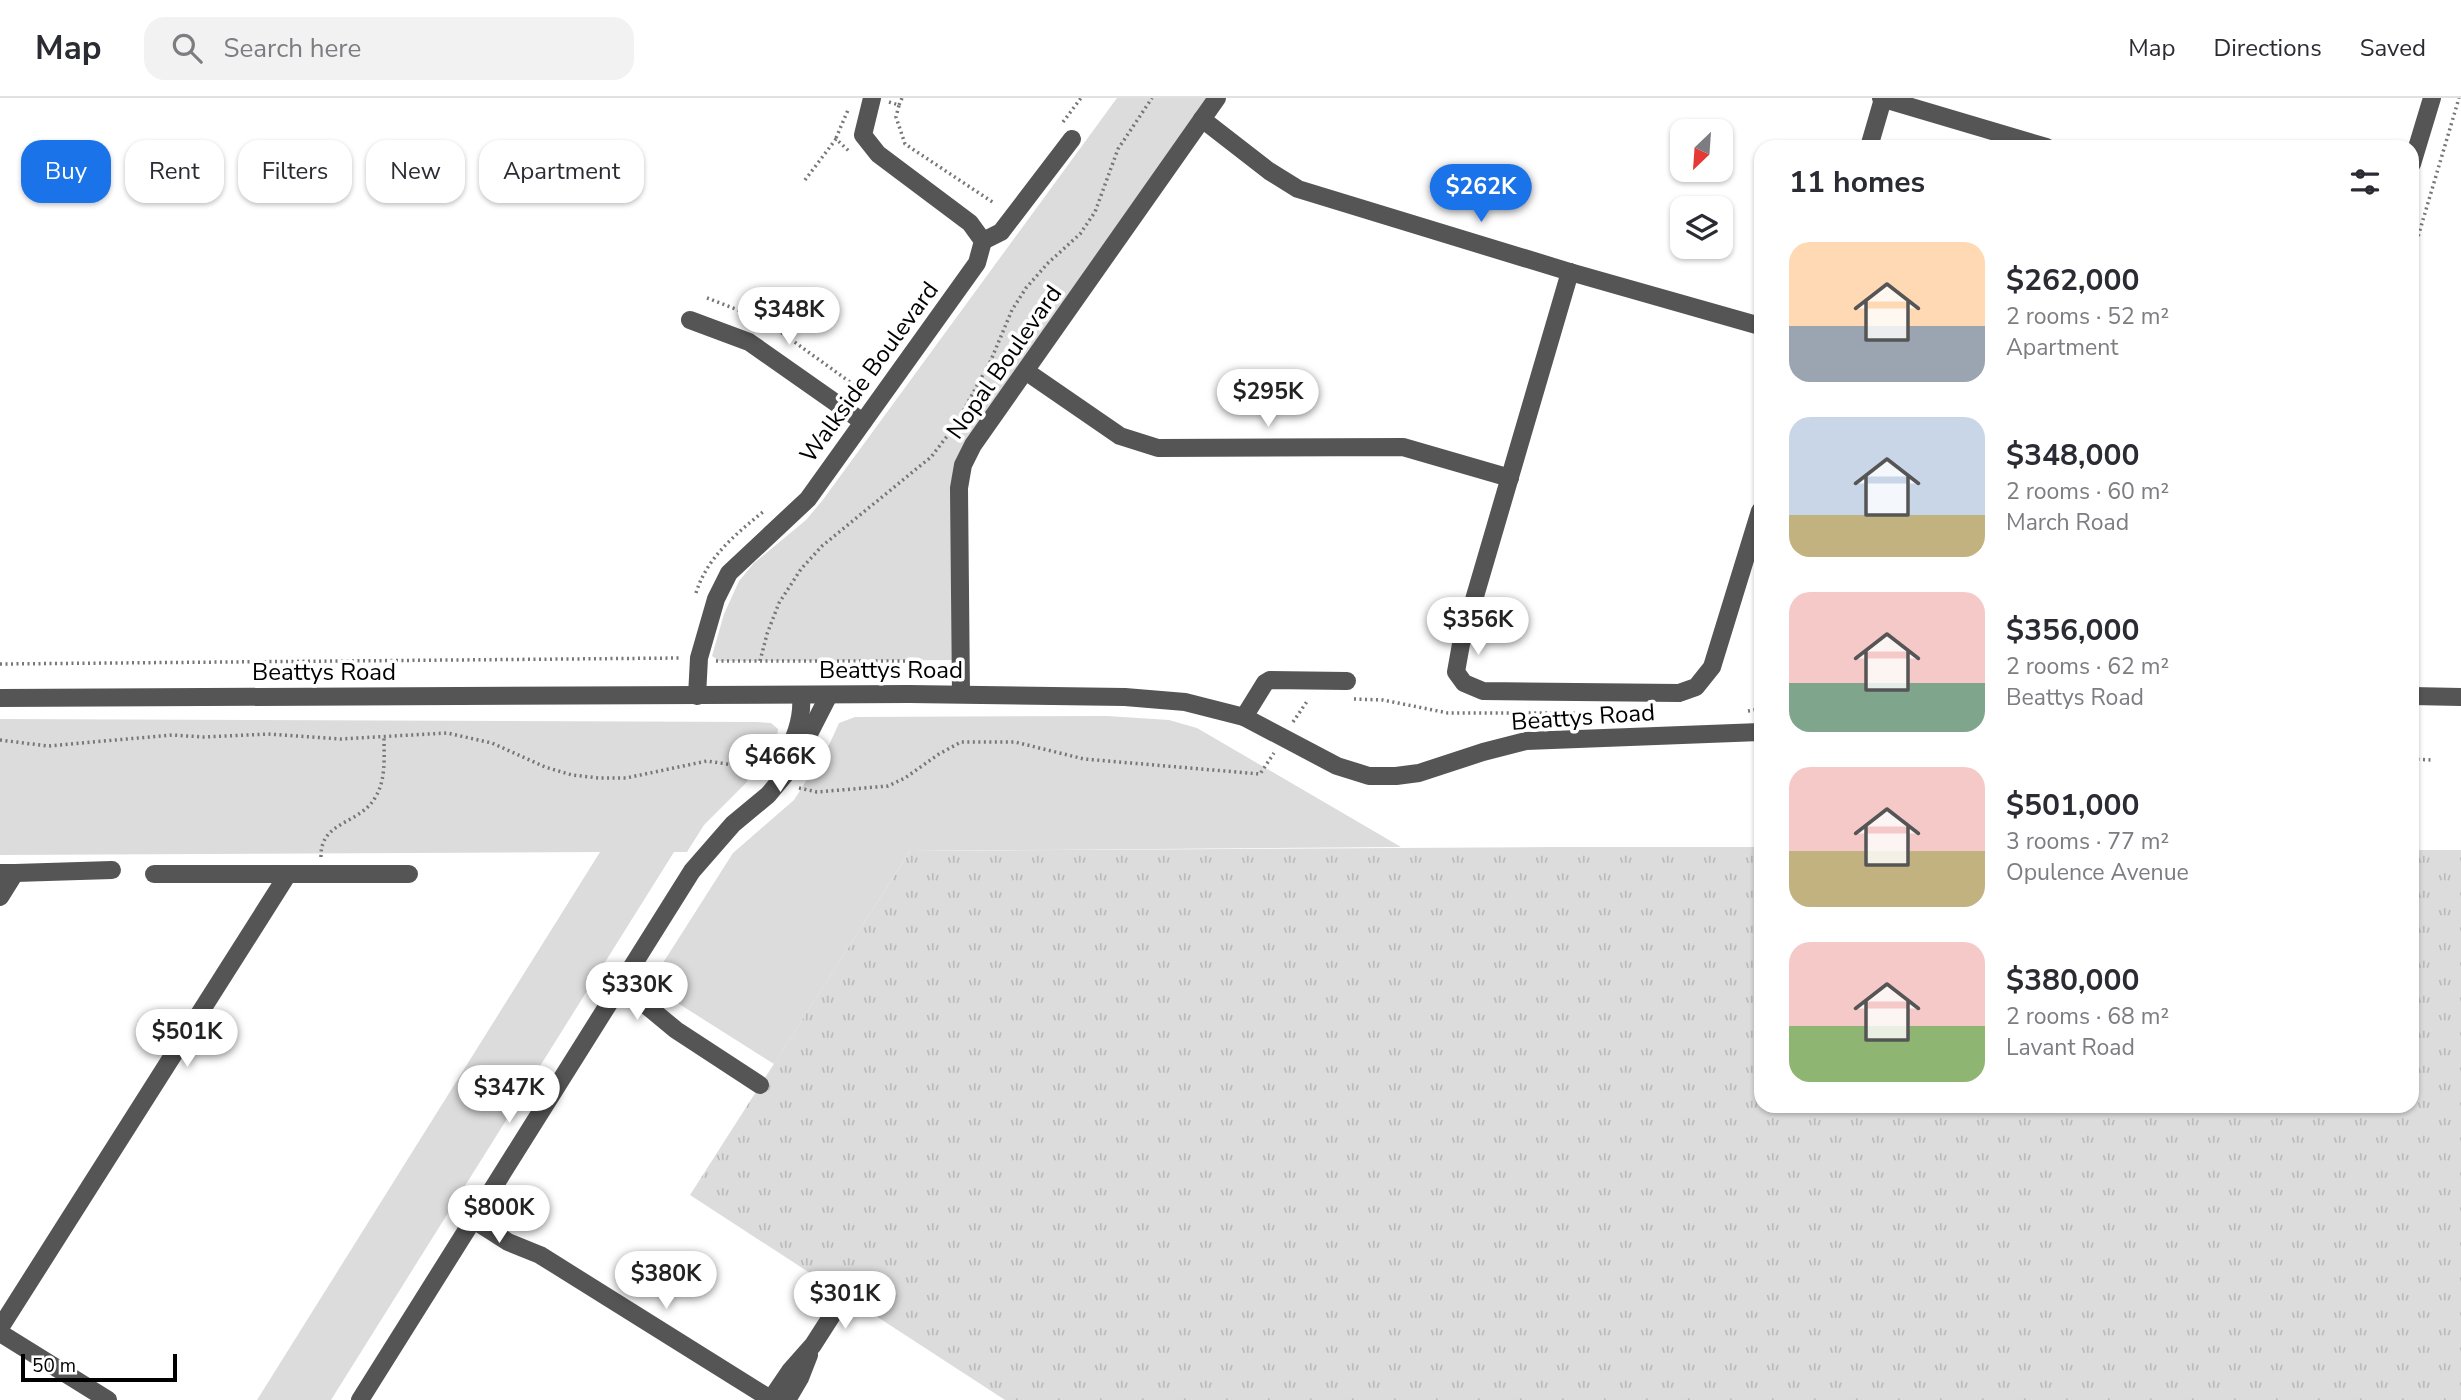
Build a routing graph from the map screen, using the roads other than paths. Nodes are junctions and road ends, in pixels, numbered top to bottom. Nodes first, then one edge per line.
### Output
1 (1217, 98) edge
2 (1882, 98) edge
3 (2432, 98) edge
4 (880, 100) edge
5 (1202, 118) junction
6 (1072, 139) dead end
7 (1871, 140) edge
8 (2023, 140) edge
9 (2419, 141) edge
10 (983, 241) junction
11 (1570, 272) junction
12 (690, 320) dead end
13 (1754, 324) edge
14 (1027, 372) junction
15 (863, 422) junction
16 (1510, 478) junction
17 (1754, 530) edge
18 (1347, 681) dead end
19 (802, 695) junction
20 (829, 695) junction
21 (961, 695) junction
22 (697, 696) junction
23 (2419, 696) edge
24 (2461, 697) edge
25 (0, 698) edge
26 (1244, 717) junction
27 (1754, 732) edge
28 (775, 779) junction
29 (112, 870) dead end
30 (7, 873) edge
31 (153, 874) dead end
32 (288, 874) junction
33 (409, 874) dead end
34 (0, 897) edge
35 (615, 992) junction
36 (760, 1085) dead end
37 (475, 1214) junction
38 (845, 1295) dead end
39 (0, 1331) edge
40 (813, 1345) junction
41 (108, 1400) edge
42 (360, 1400) edge
43 (771, 1400) edge
44 (787, 1400) edge

1 - 5 street, Nopal Boulevard
2 - 7 street
2 - 8 street
3 - 9 street
4 - 10 street
5 - 11 street
5 - 14 street, Nopal Boulevard
6 - 10 street
10 - 15 street, Walkside Boulevard
11 - 13 street
11 - 16 street
12 - 15 street
14 - 16 street
14 - 21 street, Nopal Boulevard
15 - 22 street, Walkside Boulevard
16 - 17 street
18 - 26 street
19 - 20 street, Beattys Road
19 - 22 street, Beattys Road
19 - 28 street
20 - 21 street, Beattys Road
20 - 28 street
21 - 26 street, Beattys Road
22 - 25 street, Beattys Road
23 - 24 street
26 - 27 street, Beattys Road
28 - 35 street
29 - 30 street
30 - 34 street
31 - 32 street
32 - 33 street
32 - 39 street
35 - 36 street
35 - 37 street
37 - 42 street
37 - 43 street
38 - 40 street
39 - 41 street
40 - 43 street
40 - 44 street

